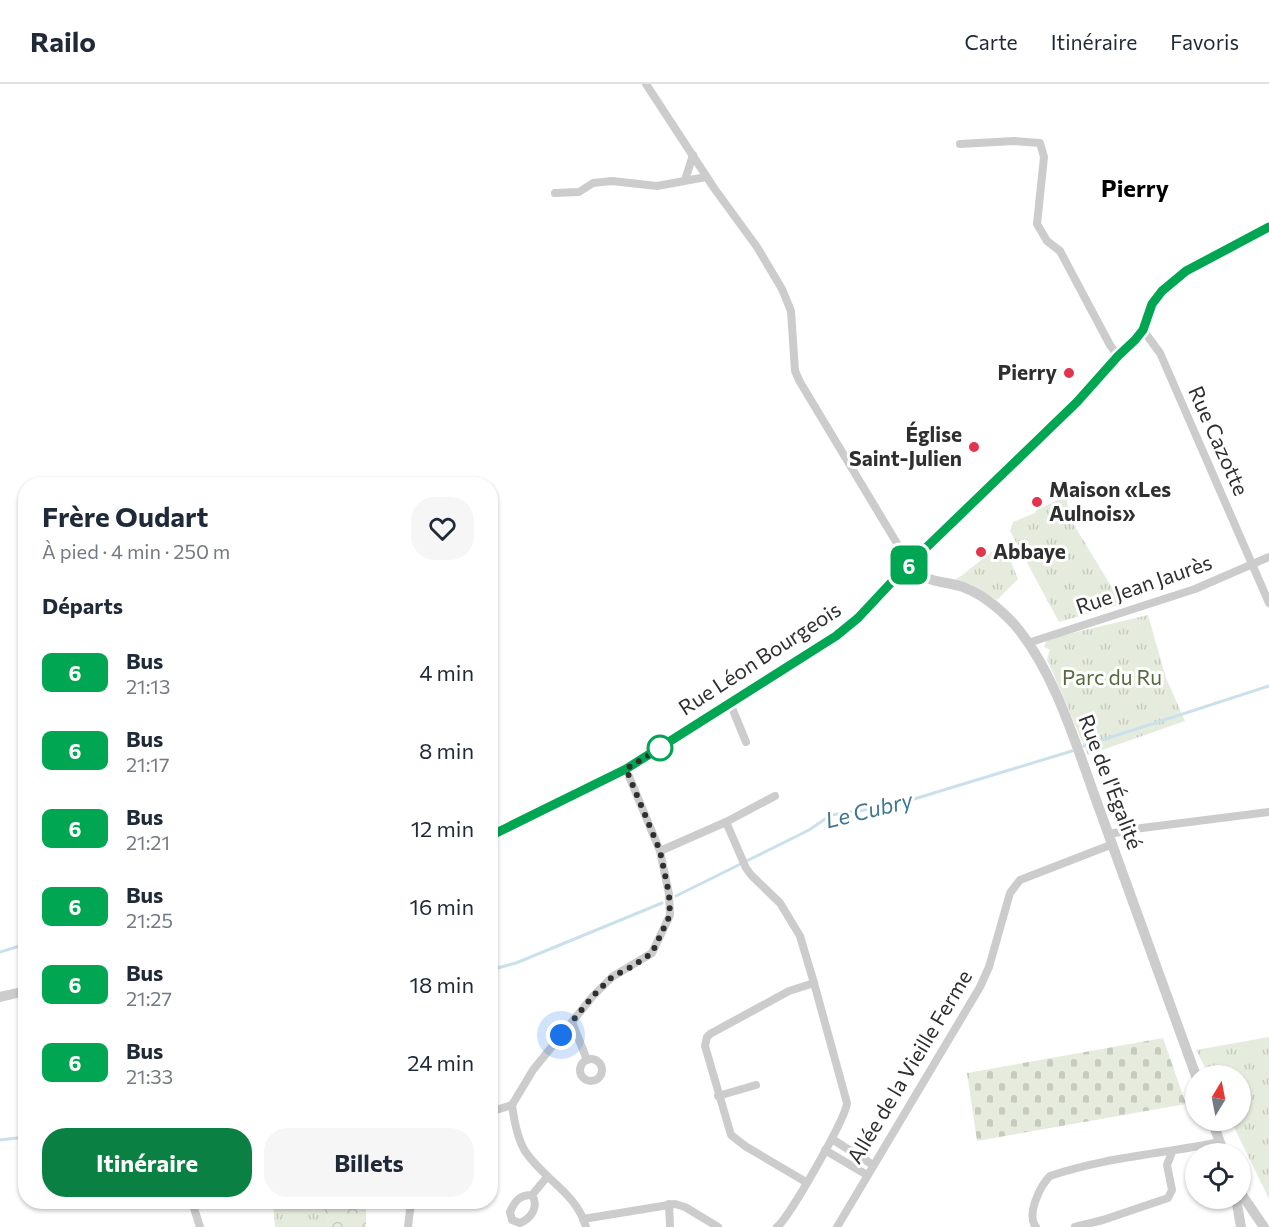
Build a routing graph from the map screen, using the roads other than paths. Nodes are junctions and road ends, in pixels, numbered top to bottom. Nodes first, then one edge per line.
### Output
1 (646, 84) edge
2 (960, 144) dead end
3 (693, 155) junction
4 (706, 177) junction
5 (685, 180) junction
6 (555, 193) dead end
7 (1269, 226) edge
8 (1143, 330) junction
9 (1118, 356) junction
10 (1269, 557) edge
11 (1253, 564) junction
12 (910, 565) junction
13 (1269, 603) edge
14 (1028, 643) junction
15 (730, 704) junction
16 (746, 742) dead end
17 (626, 769) junction
18 (775, 796) dead end
19 (1269, 812) edge
20 (726, 822) junction
21 (498, 832) edge
22 (1111, 839) junction
23 (660, 851) junction
24 (814, 983) junction
25 (18, 993) edge
26 (0, 997) edge
27 (572, 1022) junction
28 (587, 1060) dead end
29 (1192, 1065) edge
30 (756, 1085) dead end
31 (718, 1096) junction
32 (512, 1105) junction
33 (498, 1109) edge
34 (1216, 1131) edge
35 (832, 1139) junction
36 (1220, 1142) joint
37 (825, 1150) junction
38 (1172, 1152) junction
39 (873, 1165) junction
40 (867, 1175) junction
41 (547, 1177) junction
42 (806, 1182) junction
43 (532, 1195) dead end
44 (669, 1204) junction
45 (1251, 1208) edge
46 (194, 1209) edge
47 (410, 1209) edge
48 (1238, 1209) edge
49 (585, 1223) edge
50 (200, 1227) edge
51 (408, 1227) edge
52 (670, 1227) edge
53 (718, 1227) edge
54 (777, 1227) edge
55 (837, 1227) edge
56 (1036, 1227) edge
57 (1075, 1227) edge
58 (1241, 1227) edge
59 (1264, 1227) edge

1 - 3 street
2 - 9 street
3 - 4 street
3 - 5 street
4 - 5 street
4 - 12 street
5 - 6 street
7 - 8 street
8 - 9 street, Rue Léon Bourgeois
8 - 11 street, Rue Cazotte
9 - 12 street, Rue Léon Bourgeois
10 - 11 street, Rue Jean Jaurès
11 - 13 street, Rue Cazotte
11 - 14 street, Rue Jean Jaurès
12 - 14 street, Rue de l'Égalité
12 - 15 street, Rue Léon Bourgeois
14 - 22 street, Rue de l'Égalité
15 - 16 street
15 - 17 street, Rue Léon Bourgeois
17 - 21 street, Rue Léon Bourgeois
17 - 23 street
18 - 20 street
19 - 22 street, Allée de la Vieille Ferme
20 - 23 street
20 - 24 street
22 - 29 street, Rue de l'Égalité
22 - 39 street, Allée de la Vieille Ferme
23 - 27 street
24 - 31 street
24 - 35 street
25 - 26 street
27 - 28 street
27 - 32 street
30 - 31 street
31 - 42 street
32 - 33 street
32 - 41 street
34 - 36 street
35 - 37 street
35 - 39 street
36 - 38 street
37 - 40 street
37 - 42 street
38 - 56 street
38 - 57 street
39 - 40 street, Allée de la Vieille Ferme
40 - 55 street, Allée de la Vieille Ferme
41 - 43 street
41 - 49 street
42 - 54 street
44 - 49 street
44 - 52 street
44 - 53 street
45 - 59 street
46 - 50 street
47 - 51 street
48 - 58 street

